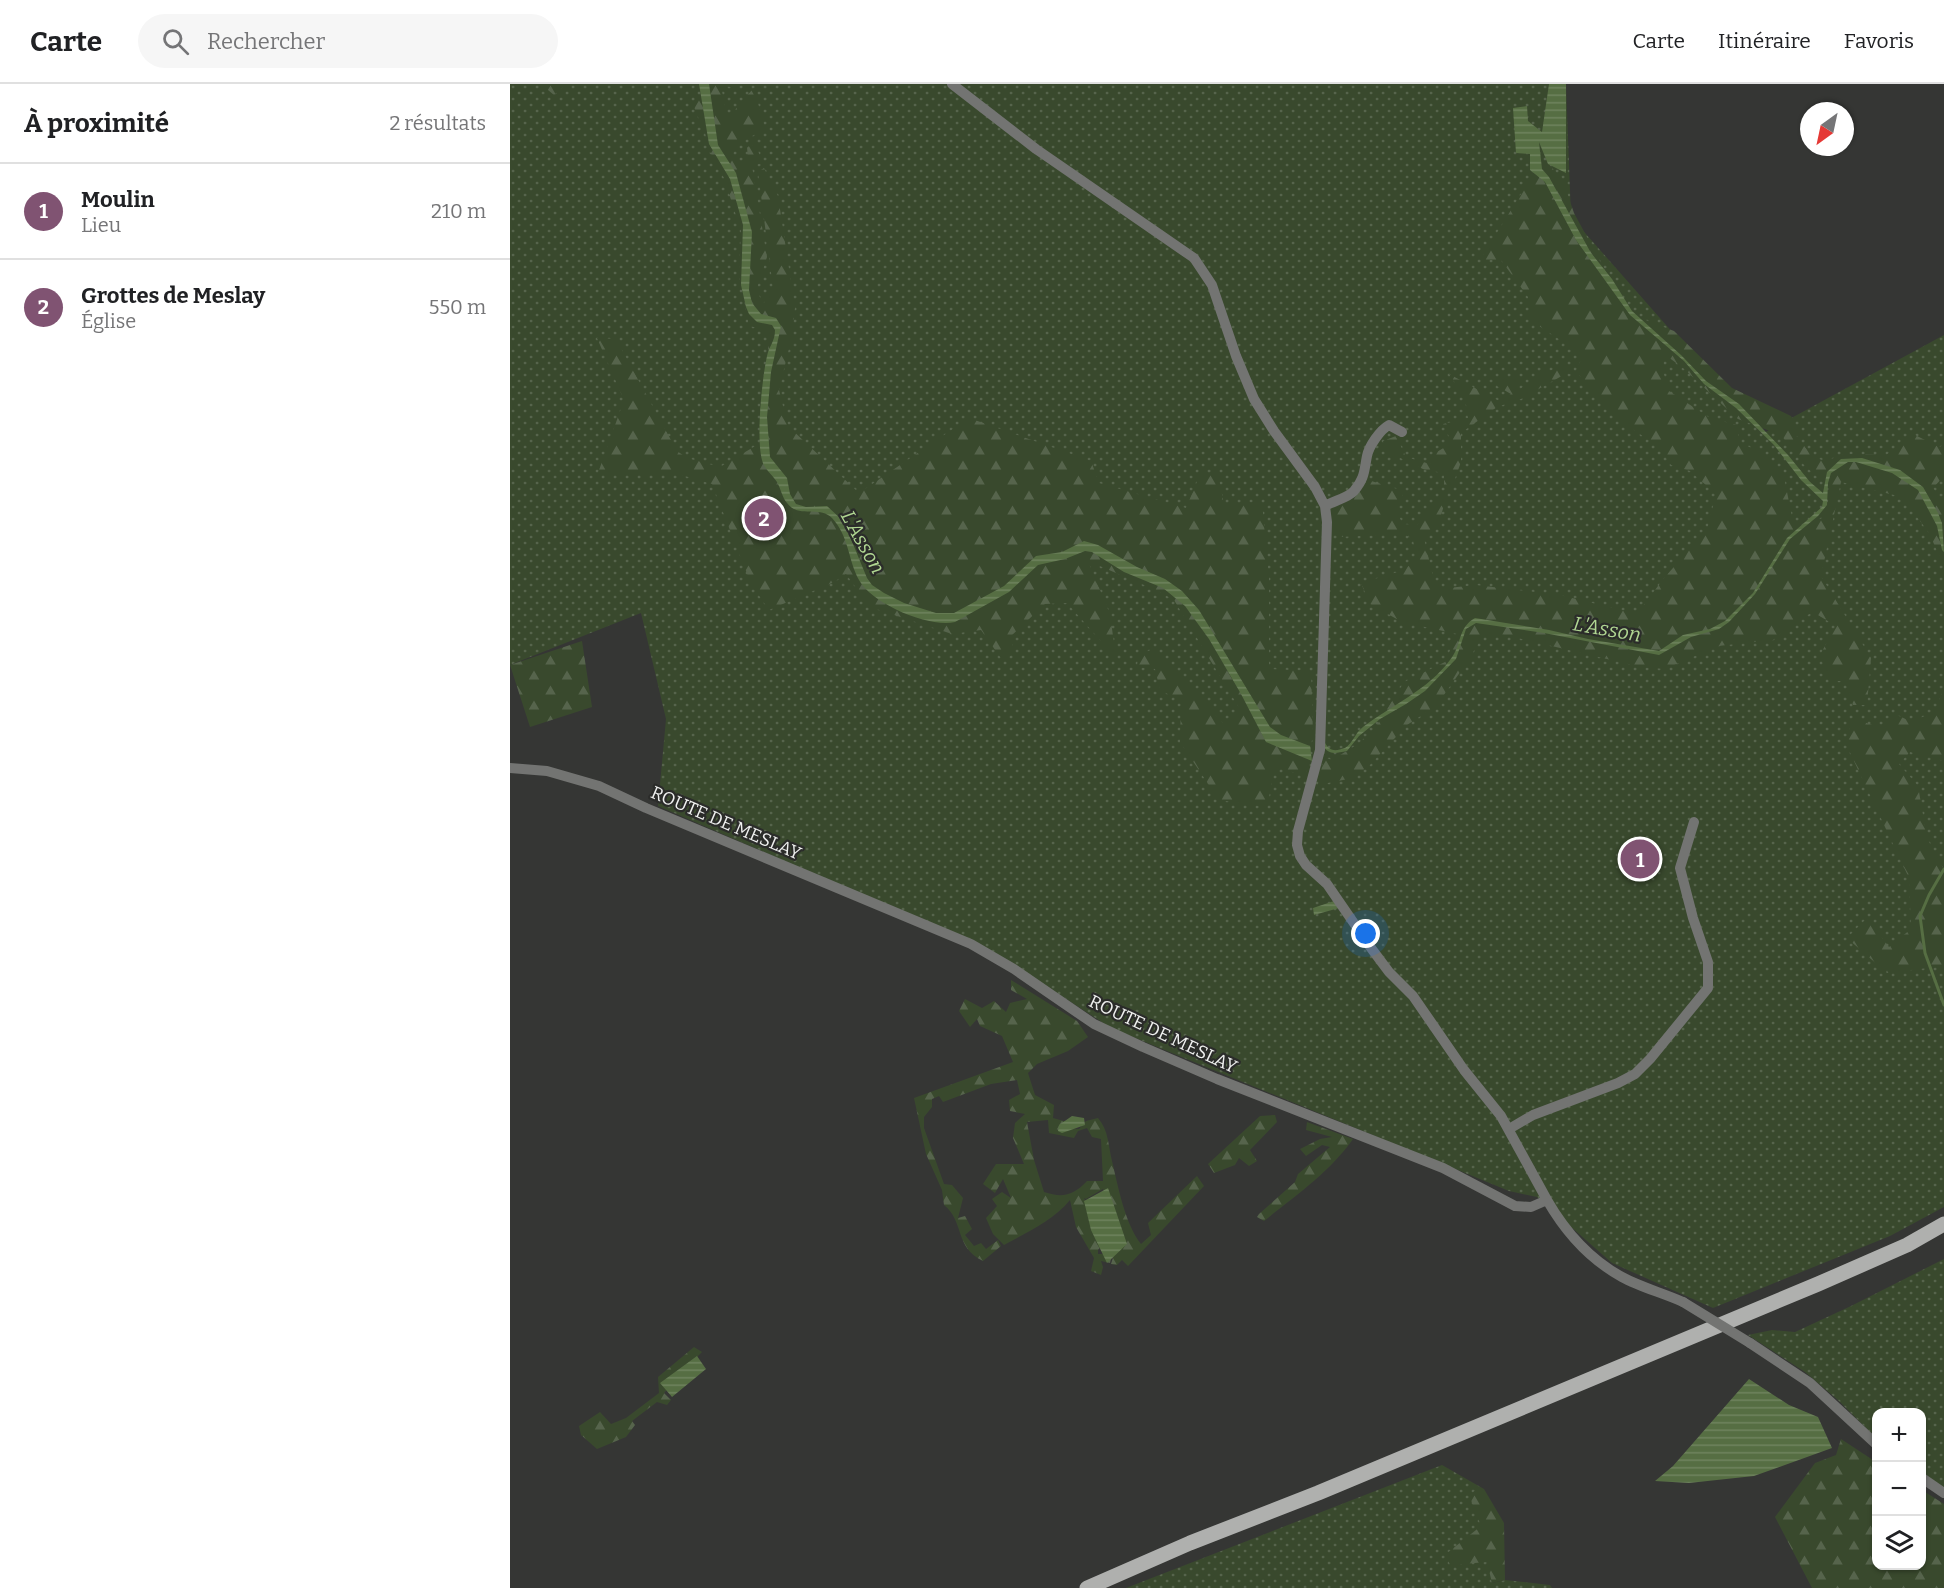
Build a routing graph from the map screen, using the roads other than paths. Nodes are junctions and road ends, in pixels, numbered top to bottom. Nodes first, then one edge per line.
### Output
1 (952, 84) edge
2 (1402, 432) dead end
3 (1325, 506) junction
4 (510, 768) edge
5 (1694, 822) dead end
6 (1509, 1129) junction
7 (1547, 1200) junction
8 (1944, 1224) edge
9 (1872, 1440) edge
10 (1926, 1481) edge
11 (1944, 1493) edge
12 (1087, 1588) edge

1 - 3 street
2 - 3 street
3 - 6 street
4 - 7 street, ROUTE DE MESLAY
5 - 6 street
6 - 7 street
7 - 9 street, bridge
8 - 12 main road
10 - 11 street

